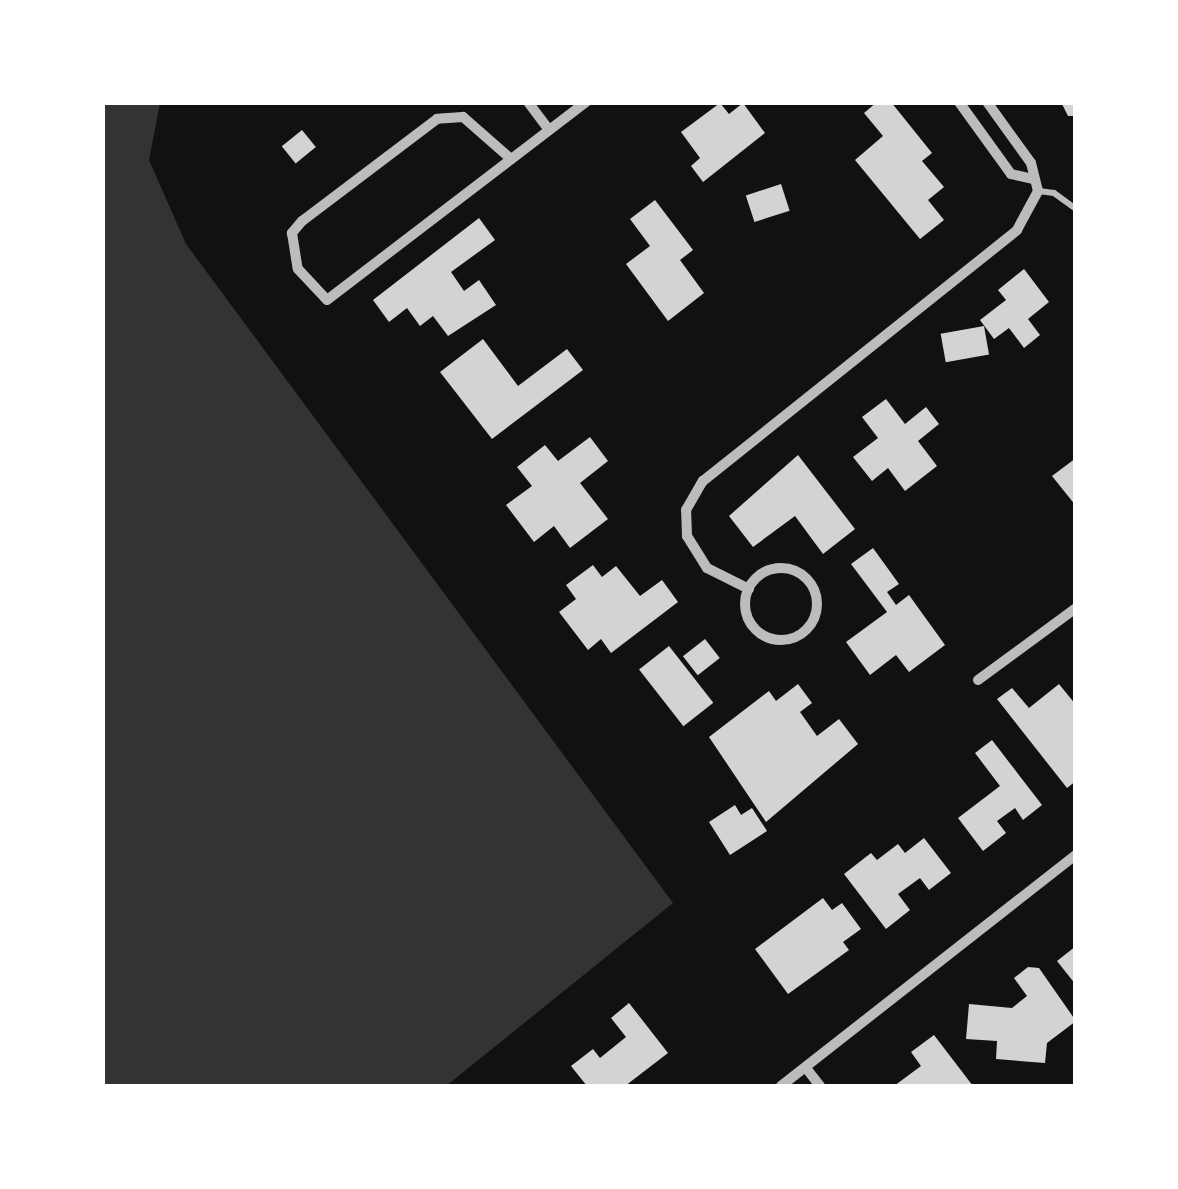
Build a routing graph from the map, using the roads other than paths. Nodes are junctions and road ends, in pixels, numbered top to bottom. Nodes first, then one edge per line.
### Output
1 (528, 102) edge
2 (586, 102) edge
3 (960, 102) edge
4 (988, 102) edge
5 (549, 130) junction
6 (511, 159) junction
7 (1032, 179) junction
8 (1038, 191) junction
9 (1076, 209) edge
10 (748, 588) junction
11 (1076, 608) edge
12 (978, 680) dead end
13 (1076, 856) edge
14 (806, 1068) junction
15 (781, 1086) edge
16 (820, 1086) edge

1 - 5 street
2 - 5 street
3 - 7 street
4 - 7 street
5 - 6 street
6 - 6 street
7 - 8 street
8 - 9 lane
8 - 10 street
10 - 10 street
11 - 12 street
13 - 14 street
14 - 15 street
14 - 16 street

